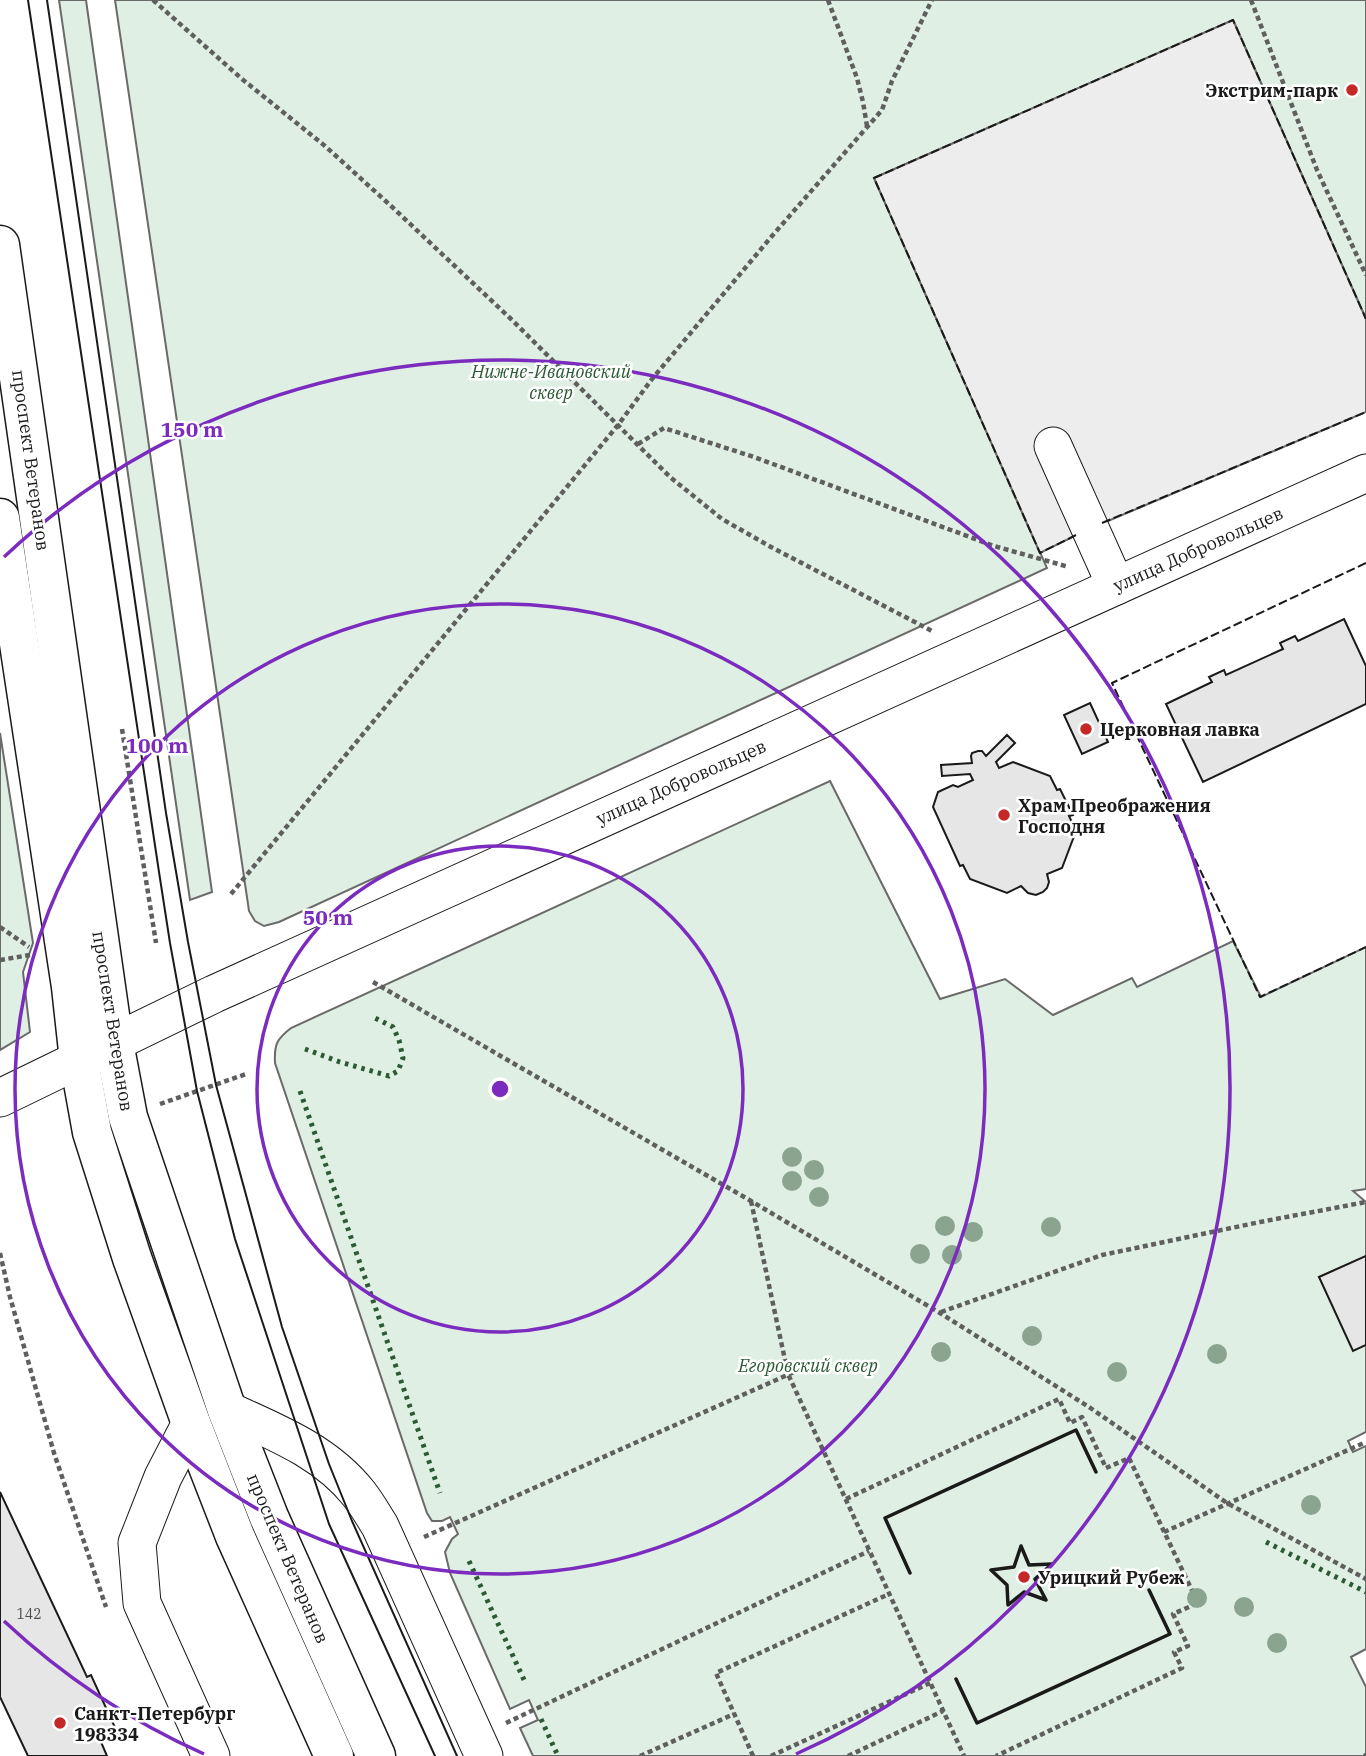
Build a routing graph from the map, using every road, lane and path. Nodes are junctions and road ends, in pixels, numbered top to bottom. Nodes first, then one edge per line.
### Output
1 (153, 0) edge
2 (828, 0) edge
3 (932, 0) edge
4 (1251, 0) edge
5 (867, 127) junction
6 (0, 245) edge
7 (1366, 275) edge
8 (618, 425) junction
9 (638, 444) junction
10 (1053, 446) dead end
11 (1366, 473) edge
12 (0, 518) edge
13 (1068, 567) dead end
14 (1116, 586) junction
15 (926, 628) dead end
16 (122, 729) dead end
17 (231, 894) dead end
18 (0, 927) edge
19 (156, 943) dead end
20 (0, 960) edge
21 (373, 982) dead end
22 (114, 1043) junction
23 (79, 1059) junction
24 (246, 1074) dead end
25 (0, 1098) edge
26 (153, 1106) dead end
27 (751, 1201) junction
28 (1366, 1202) edge
29 (0, 1253) edge
30 (940, 1313) junction
31 (812, 1364) dead end
32 (788, 1374) junction
33 (227, 1410) junction
34 (191, 1423) junction
35 (1366, 1442) edge
36 (846, 1499) junction
37 (1227, 1503) junction
38 (1164, 1532) junction
39 (424, 1537) dead end
40 (869, 1551) junction
41 (1366, 1579) edge
42 (889, 1594) junction
43 (110, 1619) dead end
44 (930, 1683) junction
45 (943, 1711) junction
46 (734, 1714) junction
47 (514, 1720) dead end
48 (211, 1756) edge
49 (334, 1756) edge
50 (376, 1756) edge
51 (484, 1756) edge
52 (639, 1756) edge
53 (753, 1756) edge
54 (771, 1756) edge
55 (848, 1756) edge
56 (964, 1756) edge
57 (996, 1756) edge

1 - 8 path
2 - 5 path
3 - 5 path
4 - 7 path
5 - 8 path
6 - 22 main road, проспект Ветеранов
8 - 9 path
8 - 17 path
9 - 13 path
9 - 15 path
10 - 14 street
11 - 14 street, улица Добровольцев
12 - 23 main road, проспект Ветеранов
14 - 22 street, улица Добровольцев
16 - 19 path
18 - 20 path
21 - 27 path
22 - 23 street, улица Добровольцев
22 - 33 main road, проспект Ветеранов
23 - 25 street, улица Добровольцев
23 - 34 main road, проспект Ветеранов
24 - 26 path
27 - 30 path
27 - 32 path
28 - 30 path
29 - 43 path
30 - 37 path
31 - 32 path
32 - 36 path
32 - 39 path
33 - 50 main road, проспект Ветеранов
33 - 51 street
34 - 48 street
34 - 49 main road, проспект Ветеранов
35 - 37 path
36 - 38 path
36 - 40 path
37 - 38 path
37 - 41 path
38 - 57 path
40 - 42 path
40 - 47 path
42 - 44 path
42 - 46 path
44 - 45 path
44 - 54 path
45 - 55 path
45 - 56 path
46 - 52 path
46 - 53 path

